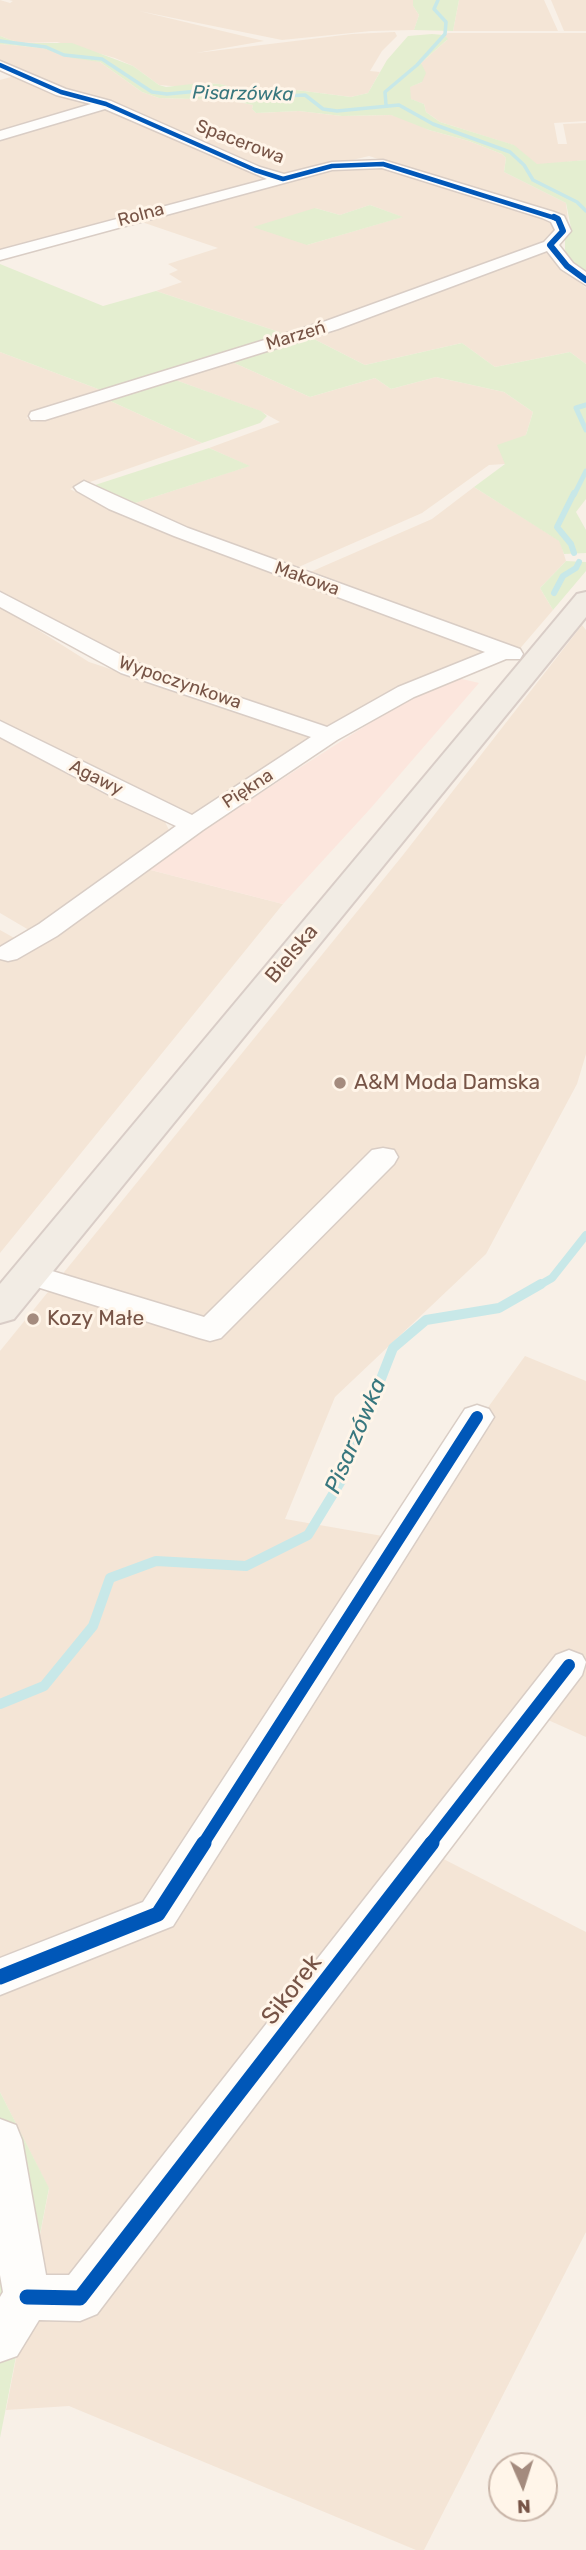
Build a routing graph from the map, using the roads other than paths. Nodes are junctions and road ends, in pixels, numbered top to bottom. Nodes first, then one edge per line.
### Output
1 (0, 65) edge
2 (19, 72) junction
3 (0, 78) edge
4 (106, 104) junction
5 (0, 136) edge
6 (283, 179) junction
7 (550, 245) junction
8 (0, 255) edge
9 (586, 280) edge
10 (38, 416) dead end
11 (84, 487) dead end
12 (0, 598) edge
13 (586, 600) edge
14 (519, 656) junction
15 (0, 728) edge
16 (329, 735) junction
17 (194, 825) junction
18 (8, 953) dead end
19 (383, 1157) dead end
20 (29, 1274) junction
21 (0, 1310) edge
22 (477, 1417) dead end
23 (569, 1665) dead end
24 (0, 1977) edge
25 (0, 2140) edge
26 (27, 2297) junction
27 (0, 2339) edge

1 - 2 street, Spacerowa
2 - 3 street
2 - 4 street, Spacerowa
4 - 5 street
4 - 6 street, Spacerowa
6 - 7 street, Spacerowa
6 - 8 street, Rolna
7 - 9 street
7 - 10 street, Marzeń
11 - 14 street, Makowa
12 - 16 street, Wypoczynkowa
13 - 14 main road, Bielska
14 - 16 street, Piękna
14 - 20 main road, Bielska
15 - 17 street, Agawy
16 - 17 street, Piękna
17 - 18 street, Piękna
19 - 20 street
20 - 21 main road, Bielska
22 - 24 street
23 - 26 street, Sikorek
25 - 26 street
26 - 27 street

